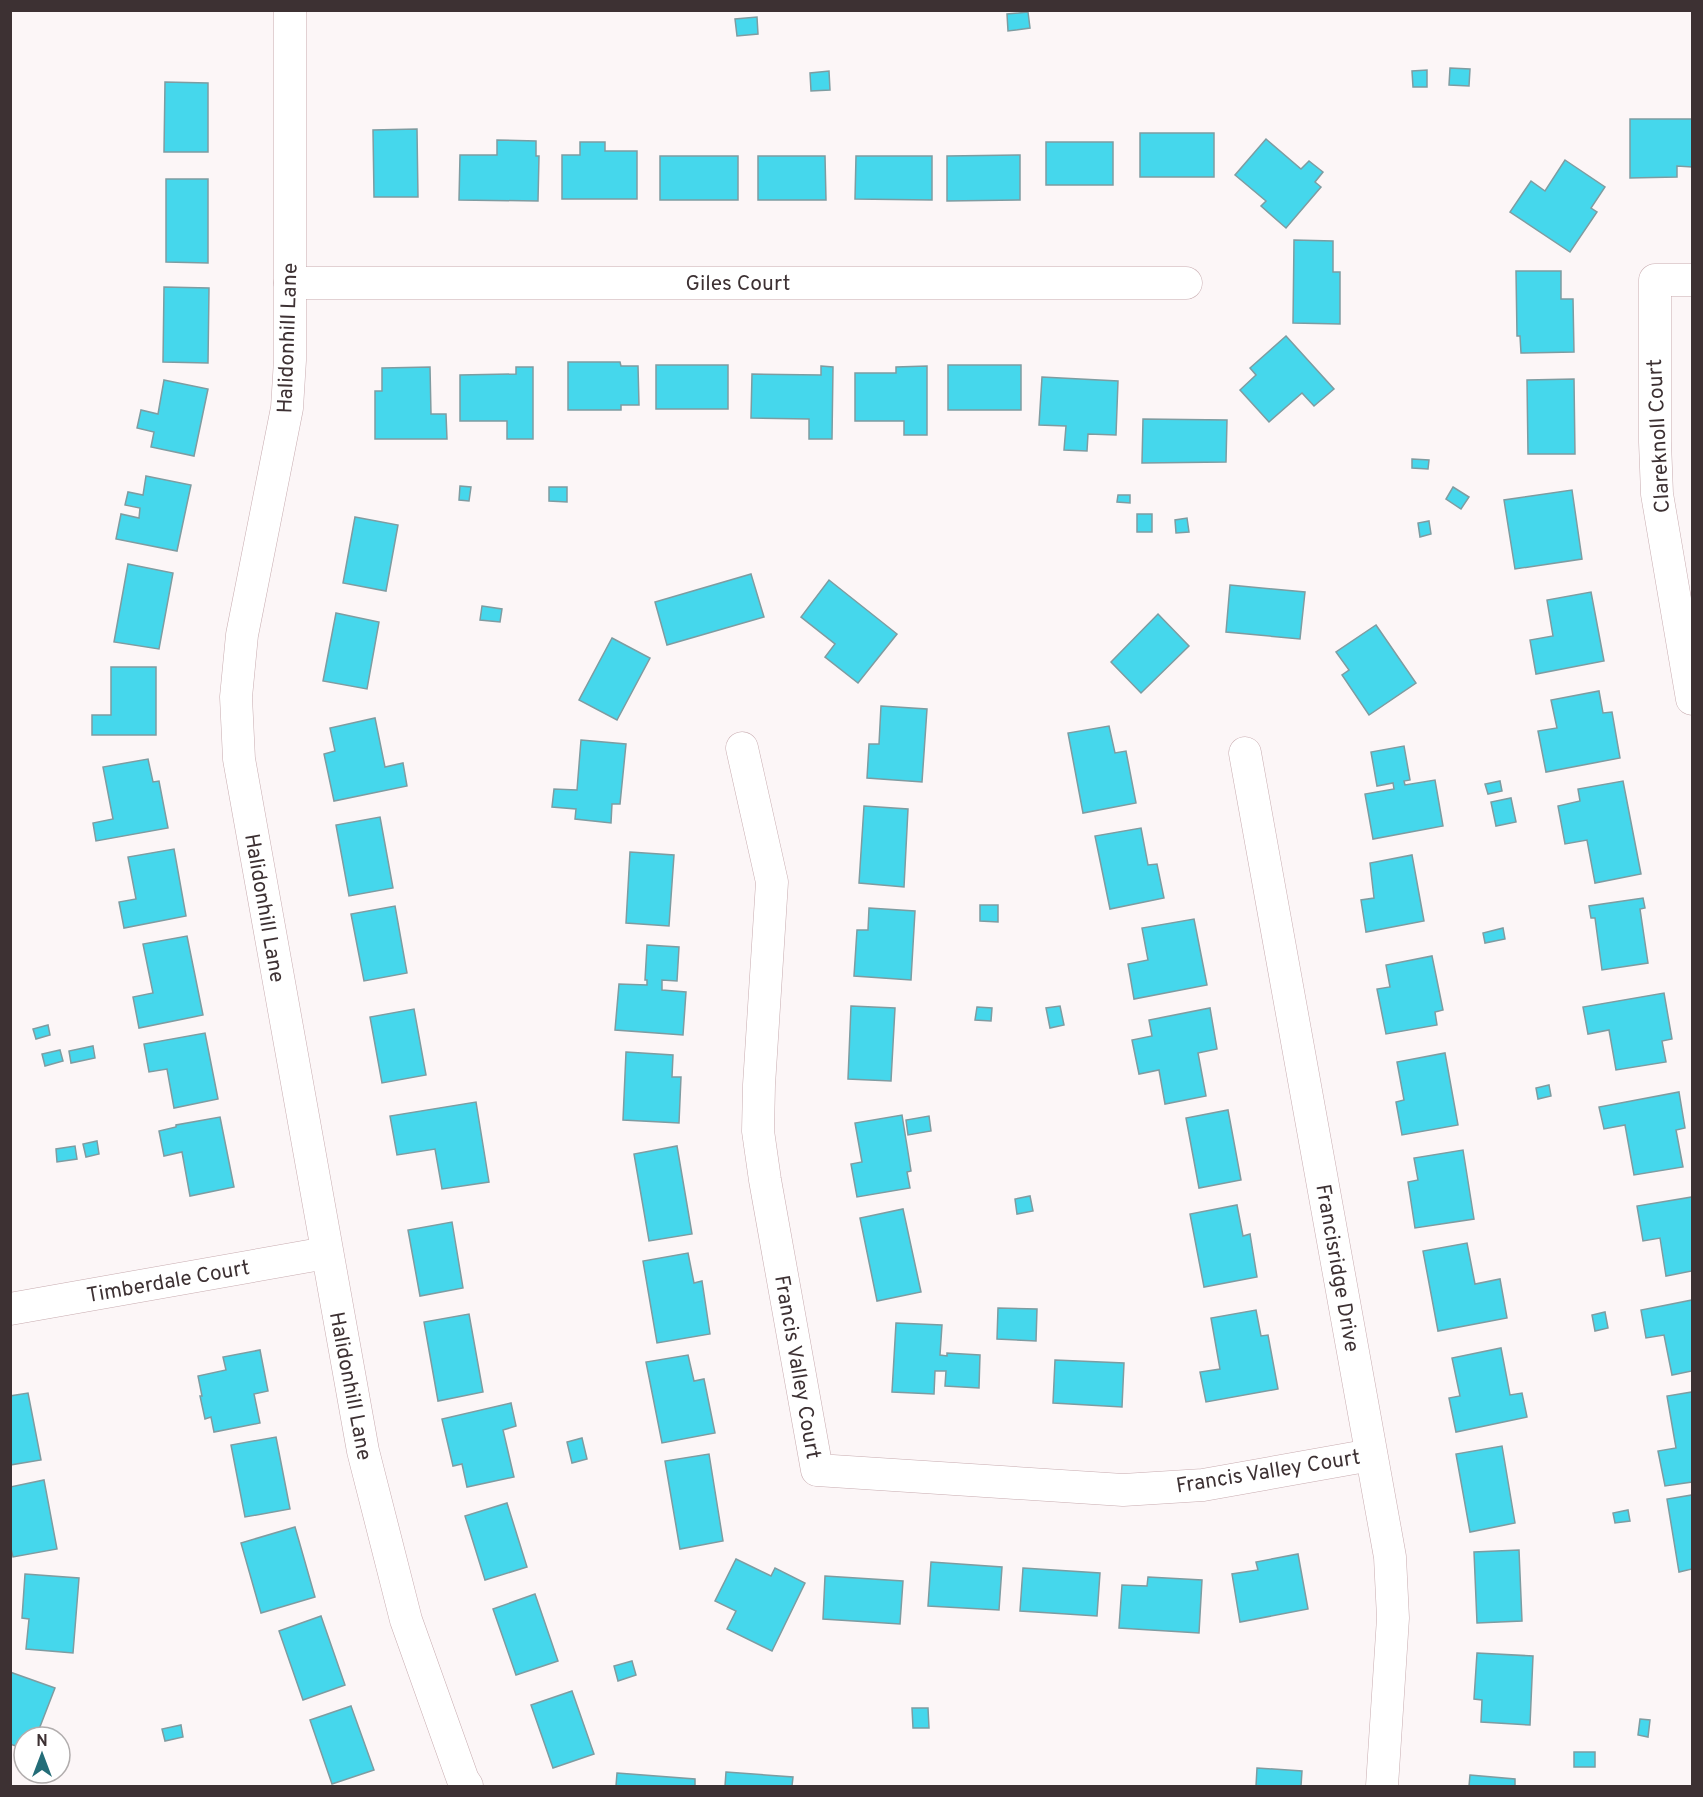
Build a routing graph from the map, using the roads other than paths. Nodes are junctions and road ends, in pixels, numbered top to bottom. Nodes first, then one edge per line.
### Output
1 (291, 10) edge
2 (1692, 280) edge
3 (290, 283) junction
4 (1185, 283) dead end
5 (1692, 699) edge
6 (742, 748) dead end
7 (1245, 753) dead end
8 (326, 1253) junction
9 (10, 1309) edge
10 (1371, 1455) junction
11 (467, 1786) edge
12 (1382, 1786) edge

1 - 3 street, Halidonhill Lane
2 - 5 street, Clareknoll Court
3 - 4 street, Giles Court
3 - 8 street, Halidonhill Lane
6 - 10 street, Francis Valley Court
7 - 10 street, Francisridge Drive
8 - 9 street, Timberdale Court
8 - 11 street, Halidonhill Lane
10 - 12 street, Francisridge Drive

